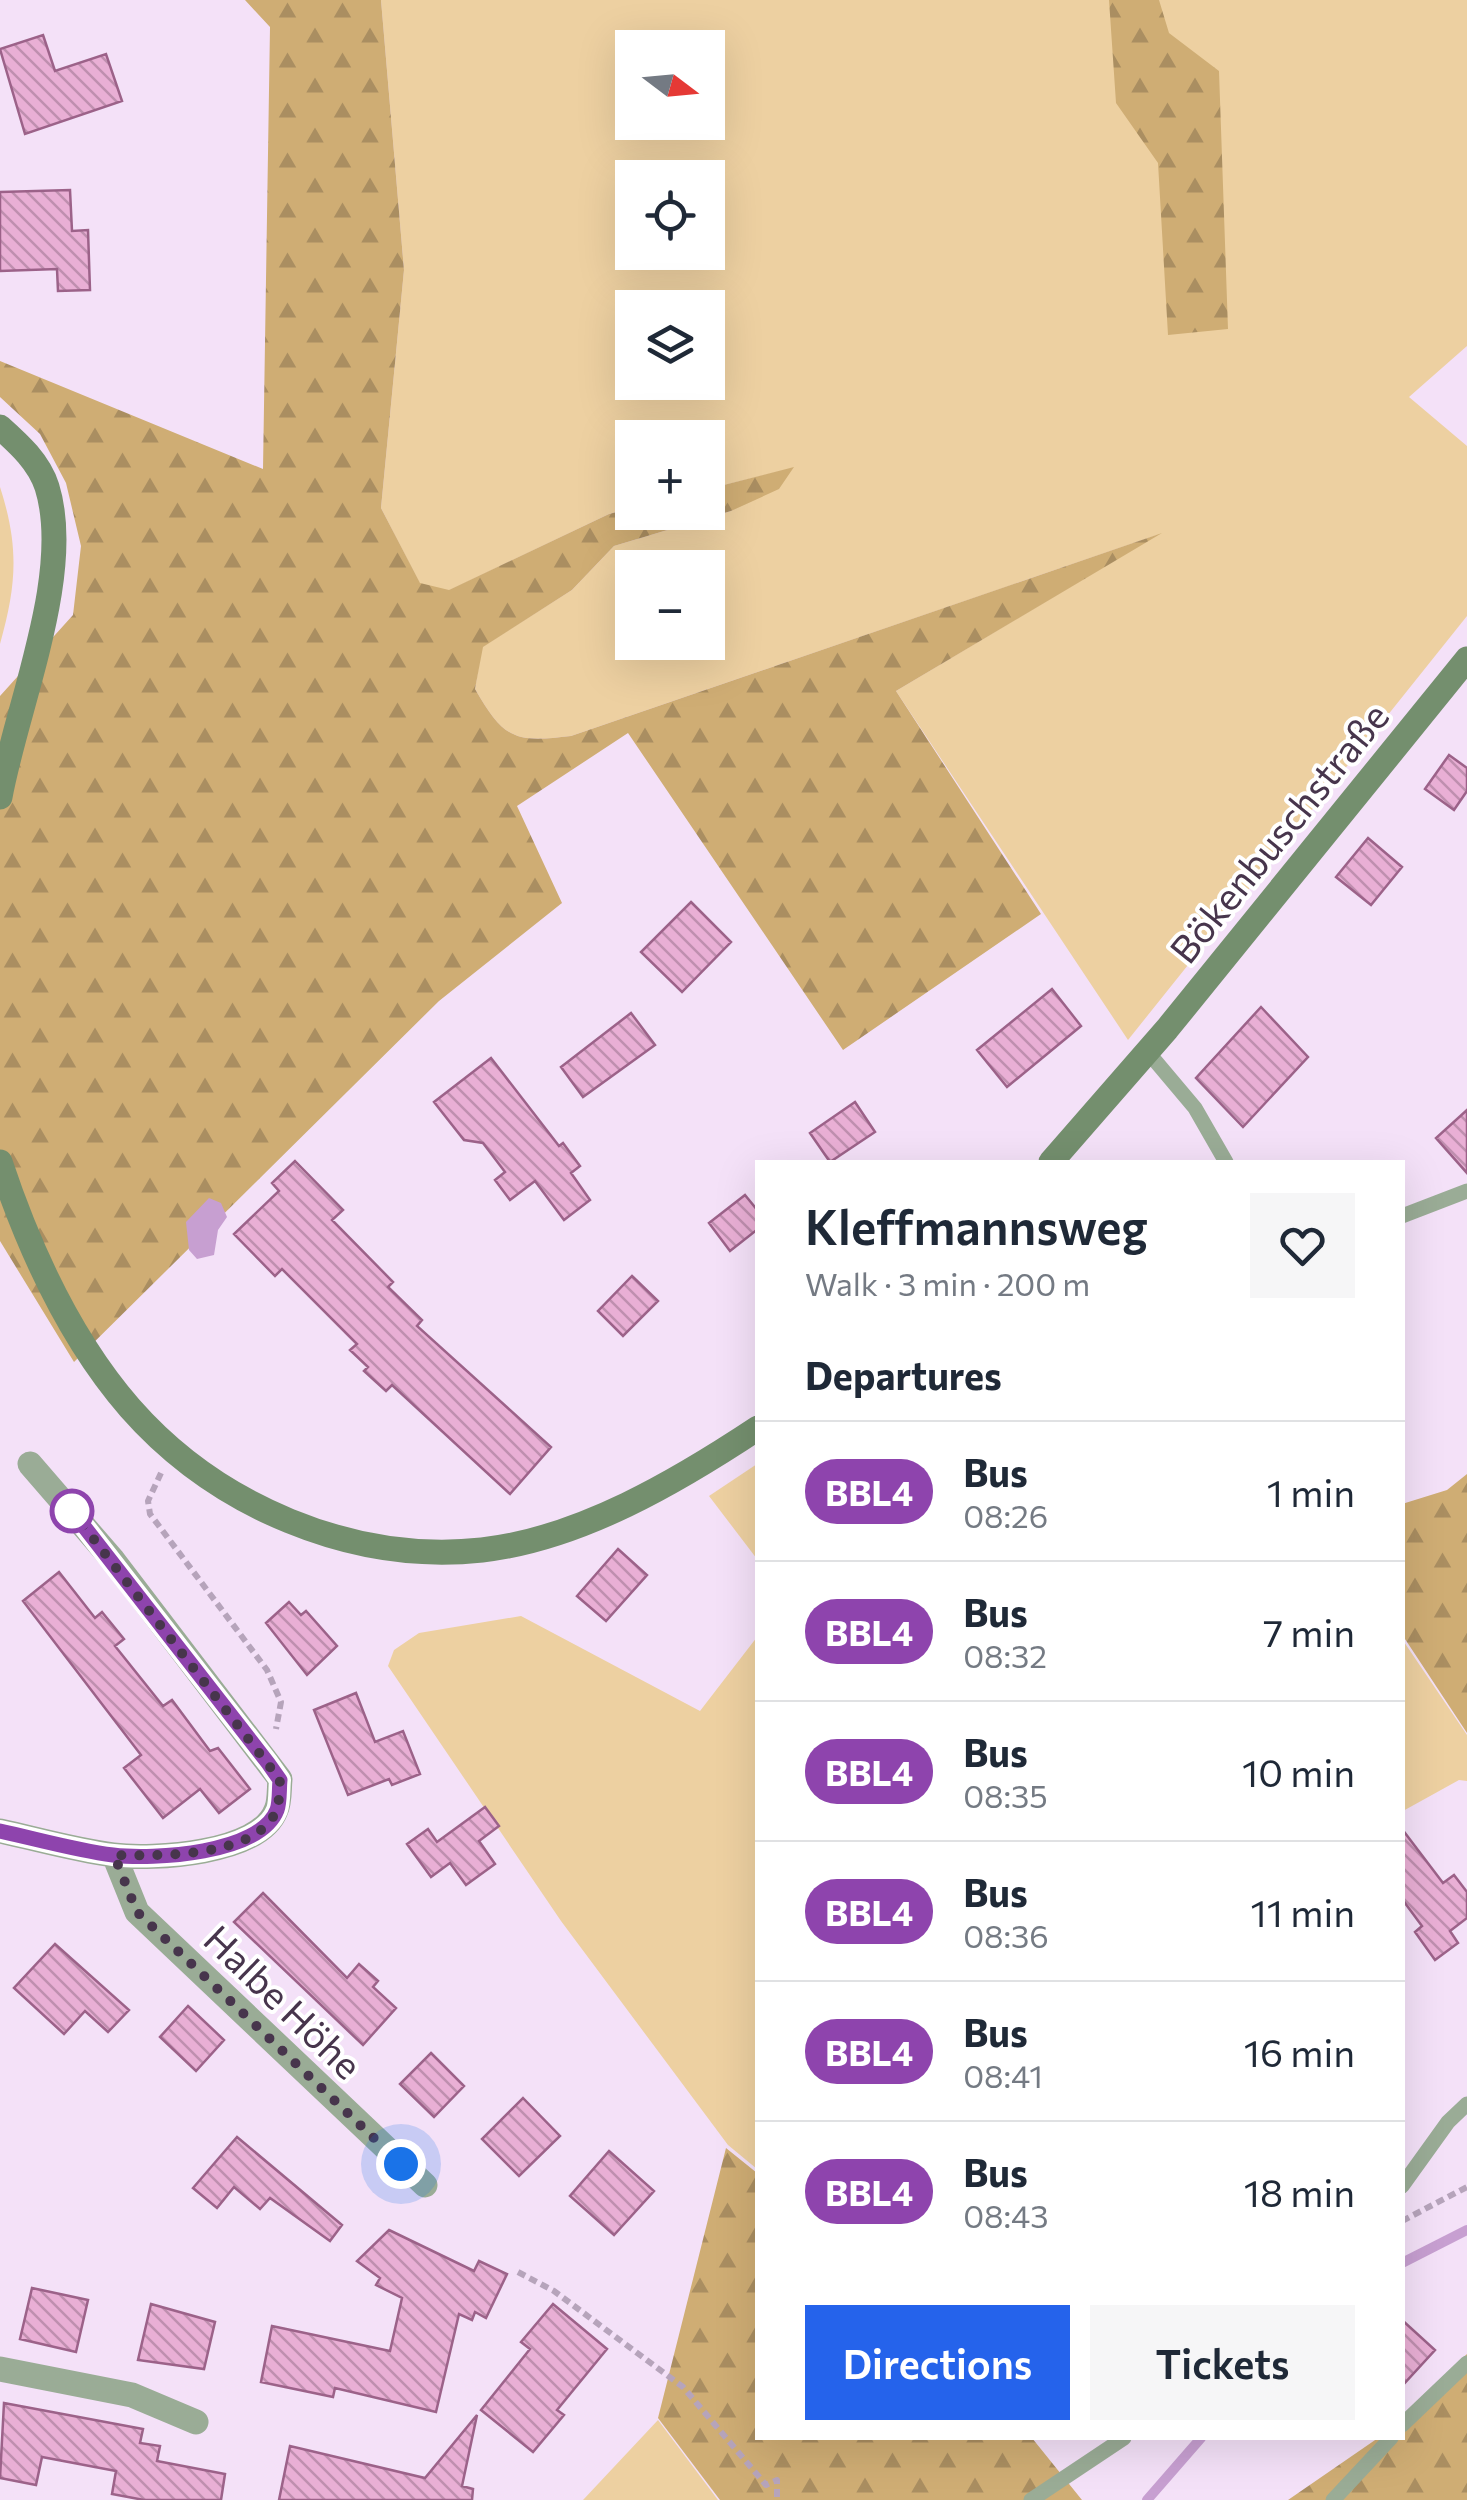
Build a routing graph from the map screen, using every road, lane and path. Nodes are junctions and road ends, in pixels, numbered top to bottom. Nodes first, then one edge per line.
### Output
1 (0, 427) edge
2 (1467, 659) edge
3 (0, 798) edge
4 (1147, 1051) junction
5 (1053, 1160) edge
6 (1225, 1160) edge
7 (0, 1162) edge
8 (1467, 1191) edge
9 (1405, 1215) edge
10 (755, 1430) edge
11 (176, 1452) junction
12 (30, 1464) dead end
13 (268, 1763) junction
14 (0, 1831) edge
15 (114, 1855) junction
16 (1467, 2104) edge
17 (1405, 2182) edge
18 (425, 2186) dead end
19 (1467, 2186) edge
20 (1405, 2219) edge
21 (518, 2272) dead end
22 (1467, 2364) edge
23 (0, 2369) edge
24 (196, 2422) dead end
25 (1405, 2422) edge
26 (1121, 2440) edge
27 (1389, 2440) edge
28 (777, 2500) edge
29 (1031, 2500) edge
30 (1333, 2500) edge

1 - 3 main road
2 - 4 main road, Bökenbuschstraße
4 - 5 main road, Bökenbuschstraße
4 - 6 lane
7 - 11 main road
8 - 9 lane
10 - 11 main road
11 - 13 path
12 - 13 street
13 - 15 street
14 - 15 street
15 - 18 street, Halbe Höhe
16 - 17 lane
19 - 20 path
21 - 28 path
22 - 25 lane
23 - 24 street
26 - 29 lane
27 - 30 lane

